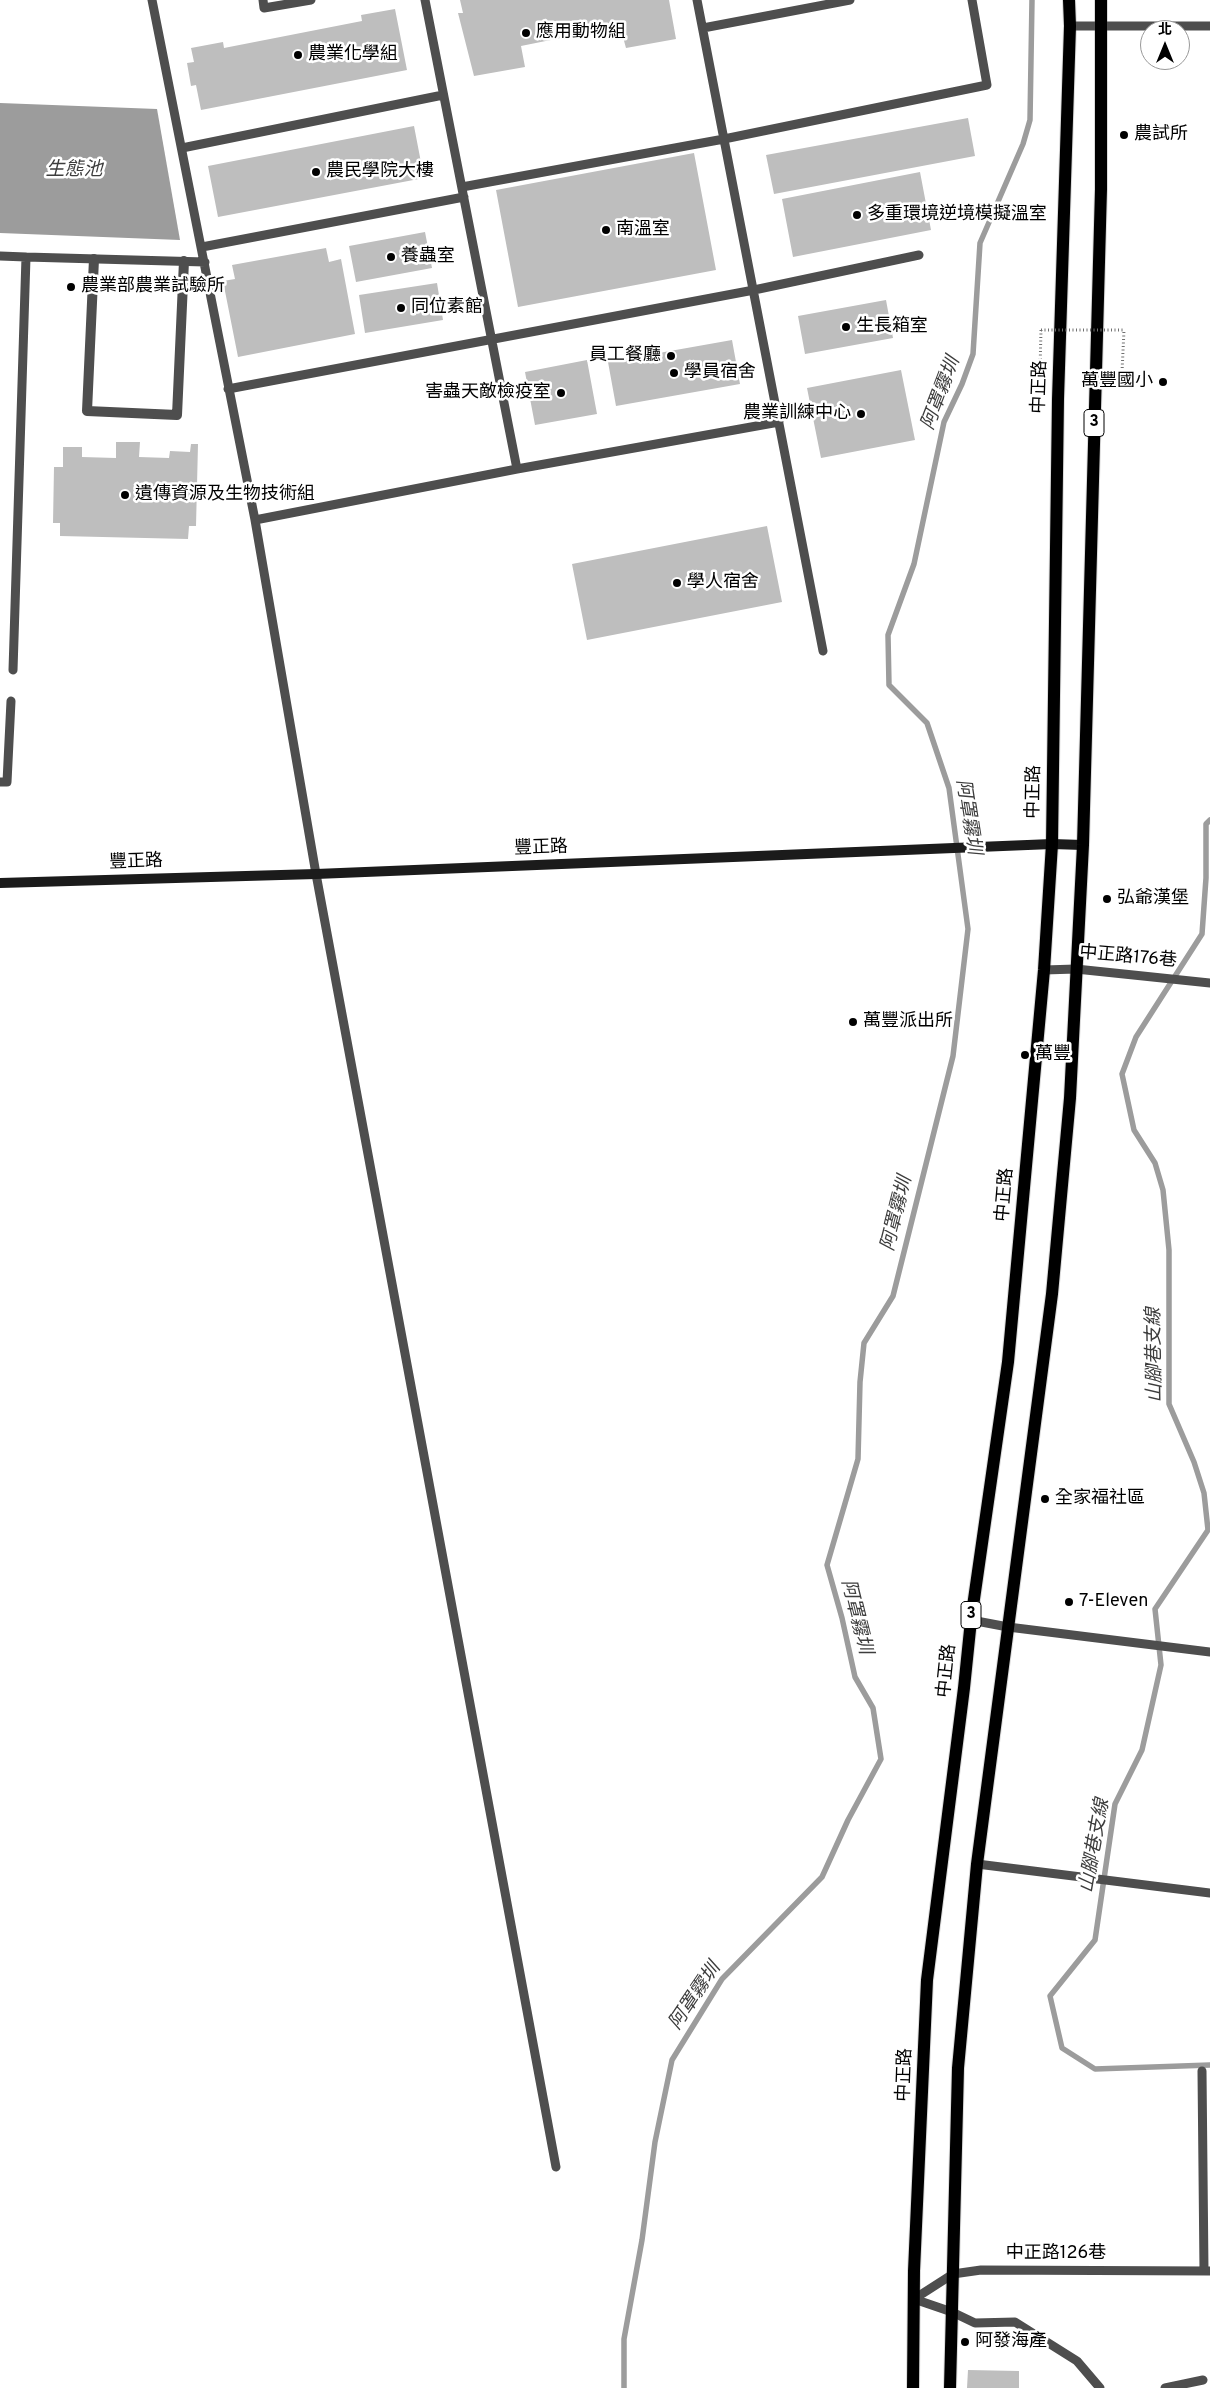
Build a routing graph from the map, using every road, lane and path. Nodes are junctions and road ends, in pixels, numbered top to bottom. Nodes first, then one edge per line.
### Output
1 (152, 0) edge
2 (263, 0) edge
3 (311, 0) edge
4 (424, 0) edge
5 (697, 0) edge
6 (850, 0) edge
7 (972, 0) edge
8 (1069, 0) edge
9 (1102, 0) edge
10 (1070, 26) junction
11 (1102, 26) junction
12 (1210, 26) edge
13 (703, 28) junction
14 (443, 95) junction
15 (724, 139) junction
16 (182, 148) junction
17 (462, 187) junction
18 (464, 196) junction
19 (202, 248) junction
20 (919, 255) dead end
21 (0, 256) edge
22 (26, 257) junction
23 (94, 259) junction
24 (184, 261) junction
25 (205, 262) junction
26 (754, 290) junction
27 (491, 338) junction
28 (1040, 370) dead end
29 (1122, 372) dead end
30 (228, 389) junction
31 (779, 422) junction
32 (517, 469) junction
33 (255, 520) junction
34 (823, 650) dead end
35 (13, 670) dead end
36 (11, 701) dead end
37 (0, 782) edge
38 (1052, 844) junction
39 (1083, 845) junction
40 (316, 874) junction
41 (0, 884) edge
42 (1076, 969) junction
43 (1044, 970) junction
44 (1210, 983) edge
45 (970, 1620) junction
46 (1008, 1627) junction
47 (1210, 1652) edge
48 (977, 1864) junction
49 (1210, 1893) edge
50 (1202, 2071) dead end
51 (556, 2167) dead end
52 (1207, 2271) edge
53 (952, 2274) junction
54 (914, 2298) junction
55 (952, 2312) junction
56 (1202, 2380) dead end
57 (913, 2388) edge
58 (950, 2388) edge
59 (1100, 2388) edge
60 (1165, 2388) edge

1 - 16 lane
2 - 3 lane
4 - 14 lane
5 - 13 lane
6 - 13 lane
7 - 15 lane
8 - 10 main road, 中正路 / 3
9 - 11 main road, 3
10 - 11 lane
10 - 38 main road, 中正路 / 3
11 - 12 lane
11 - 39 main road, 3
13 - 15 lane
14 - 16 lane
14 - 17 lane
15 - 17 lane
15 - 26 lane
16 - 19 lane
17 - 18 lane
18 - 19 lane
18 - 27 lane
19 - 25 lane
20 - 26 lane
21 - 22 lane
22 - 23 lane
22 - 35 lane
23 - 24 lane
23 - 24 street
24 - 25 lane
25 - 30 lane
26 - 27 lane
26 - 31 lane
27 - 30 lane
27 - 32 lane
28 - 29 path, bridge
30 - 33 lane
31 - 32 lane
31 - 34 lane
32 - 33 lane
33 - 40 lane
36 - 37 lane
38 - 39 street, 豐正路
38 - 40 street, 豐正路
38 - 43 main road, 中正路 / 3
39 - 42 main road, 3
40 - 41 street, 豐正路
40 - 51 lane
42 - 43 lane, 中正路176巷
42 - 44 lane, 中正路176巷
42 - 46 main road, 3
43 - 45 main road, 中正路 / 3
45 - 46 lane
45 - 54 main road, 中正路 / 3
46 - 47 lane
46 - 48 main road, 3
48 - 49 lane
48 - 53 main road, 3
50 - 52 lane, 中正路126巷
52 - 53 lane, 中正路126巷
53 - 54 lane, 中正路126巷
53 - 55 main road, 3
54 - 55 lane
54 - 57 main road, 中正路 / 3
55 - 58 main road, 3
55 - 59 lane
56 - 60 lane

